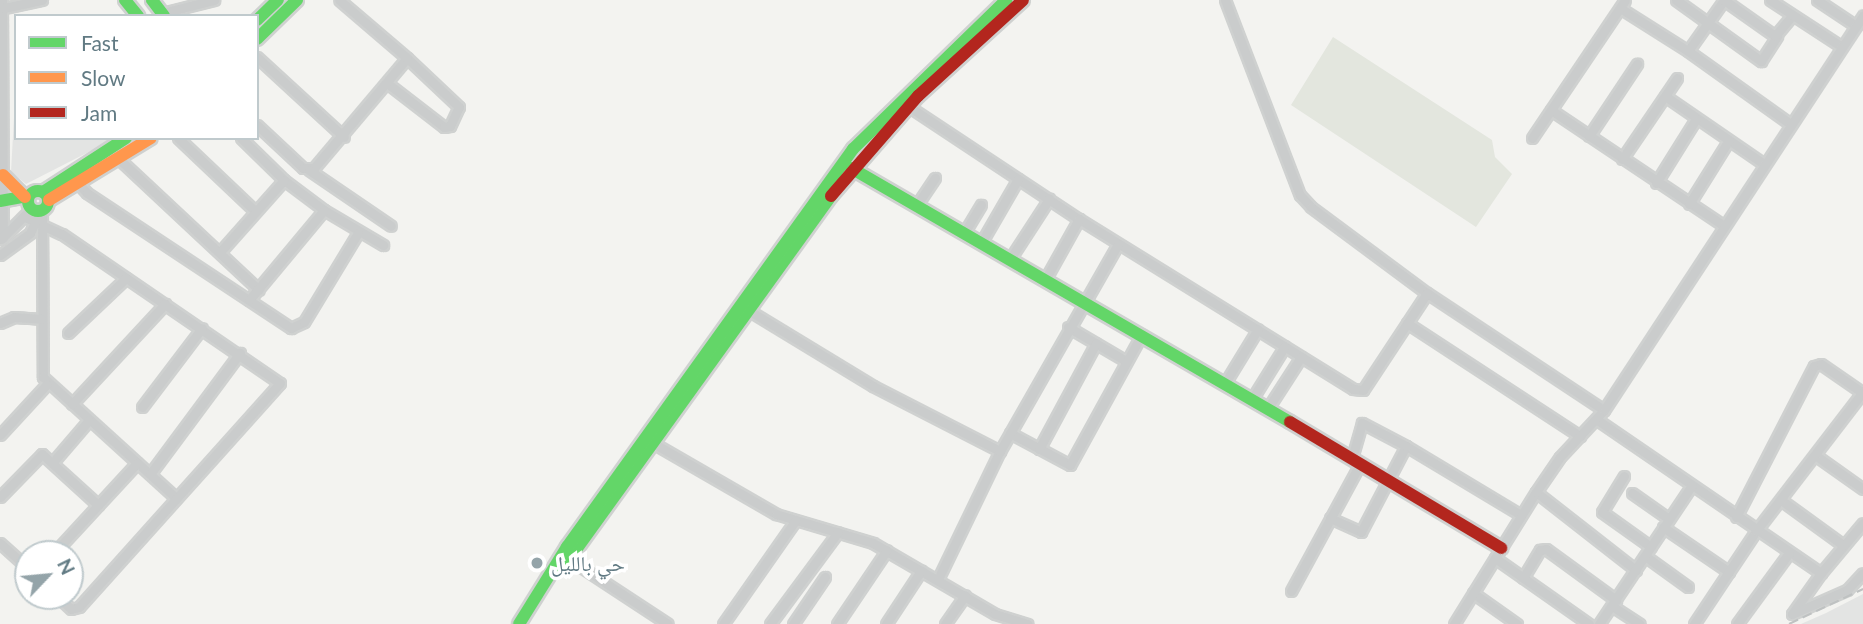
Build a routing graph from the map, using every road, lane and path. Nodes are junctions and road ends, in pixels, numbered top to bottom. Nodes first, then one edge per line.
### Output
1 (42, 0) edge
2 (125, 0) edge
3 (215, 0) edge
4 (278, 0) edge
5 (296, 0) edge
6 (339, 0) edge
7 (1006, 0) edge
8 (1023, 0) edge
9 (1225, 0) edge
10 (1676, 0) edge
11 (1724, 0) edge
12 (1770, 0) edge
13 (1817, 0) edge
14 (3, 4) edge
15 (1623, 4) edge
16 (159, 7) edge
17 (136, 14) edge
18 (1863, 15) edge
19 (1792, 16) junction
20 (259, 18) edge
21 (1708, 23) junction
22 (1856, 26) junction
23 (1777, 36) junction
24 (259, 37) edge
25 (1842, 47) junction
26 (14, 48) edge
27 (5, 50) junction
28 (1688, 51) junction
29 (407, 58) junction
30 (259, 59) edge
31 (1637, 64) dead end
32 (1677, 78) dead end
33 (387, 83) junction
34 (11, 93) edge
35 (1665, 96) junction
36 (908, 106) junction
37 (1552, 110) junction
38 (1696, 119) junction
39 (1789, 123) junction
40 (259, 127) edge
41 (1589, 136) junction
42 (344, 137) junction
43 (1532, 138) dead end
44 (124, 140) edge
45 (148, 140) edge
46 (180, 140) edge
47 (244, 140) edge
48 (1728, 140) junction
49 (1622, 159) junction
50 (120, 160) junction
51 (1764, 164) junction
52 (851, 169) junction
53 (309, 170) junction
54 (2, 178) edge
55 (935, 178) dead end
56 (1018, 179) junction
57 (74, 180) junction
58 (284, 180) junction
59 (1656, 183) junction
60 (1049, 199) junction
61 (3, 201) edge
62 (1689, 204) junction
63 (981, 205) dead end
64 (916, 206) junction
65 (35, 208) junction
66 (324, 210) junction
67 (255, 211) junction
68 (1079, 219) junction
69 (391, 226) dead end
70 (1724, 226) junction
71 (358, 233) junction
72 (964, 233) junction
73 (1, 239) edge
74 (981, 243) junction
75 (1118, 244) junction
76 (383, 245) dead end
77 (220, 252) junction
78 (0, 255) edge
79 (1010, 259) junction
80 (242, 273) junction
81 (126, 278) junction
82 (1046, 278) junction
83 (230, 289) junction
84 (259, 290) junction
85 (1427, 293) junction
86 (1082, 299) junction
87 (249, 300) junction
88 (165, 304) junction
89 (748, 310) junction
90 (41, 319) junction
91 (0, 323) edge
92 (1407, 323) junction
93 (1068, 327) junction
94 (202, 328) junction
95 (1258, 329) junction
96 (68, 333) dead end
97 (1142, 334) junction
98 (1096, 343) junction
99 (1285, 346) junction
100 (240, 353) junction
101 (1301, 357) junction
102 (1126, 361) junction
103 (1225, 383) junction
104 (47, 384) junction
105 (1862, 393) edge
106 (1252, 399) junction
107 (72, 404) junction
108 (142, 407) dead end
109 (1268, 408) junction
110 (1604, 410) junction
111 (1596, 419) junction
112 (89, 420) junction
113 (1010, 433) junction
114 (0, 435) edge
115 (1580, 436) junction
116 (653, 443) junction
117 (1406, 446) junction
118 (1039, 449) junction
119 (1000, 451) junction
120 (1815, 455) junction
121 (1356, 461) junction
122 (53, 462) junction
123 (137, 463) junction
124 (150, 474) junction
125 (1624, 476) dead end
126 (1389, 481) junction
127 (1692, 485) junction
128 (1863, 489) edge
129 (1536, 492) junction
130 (1632, 493) dead end
131 (0, 497) edge
132 (176, 498) junction
133 (1781, 500) junction
134 (98, 505) junction
135 (1521, 515) junction
136 (1736, 517) junction
137 (1330, 518) junction
138 (796, 521) junction
139 (1666, 523) junction
140 (1863, 523) edge
141 (838, 531) junction
142 (1756, 531) junction
143 (66, 540) edge
144 (0, 543) edge
145 (1843, 545) junction
146 (1651, 547) junction
147 (887, 550) junction
148 (1498, 553) junction
149 (1789, 553) junction
150 (14, 556) edge
151 (1645, 556) junction
152 (569, 559) junction
153 (1636, 570) junction
154 (921, 571) junction
155 (1729, 572) junction
156 (1821, 573) junction
157 (1863, 573) edge
158 (825, 577) dead end
159 (1523, 578) junction
160 (938, 579) junction
161 (1688, 587) dead end
162 (543, 589) junction
163 (1291, 591) dead end
164 (1473, 593) junction
165 (965, 595) junction
166 (84, 601) edge
167 (1614, 603) junction
168 (995, 619) edge
169 (519, 624) edge
170 (668, 624) edge
171 (723, 624) edge
172 (770, 624) edge
173 (793, 624) edge
174 (837, 624) edge
175 (886, 624) edge
176 (946, 624) edge
177 (1028, 624) edge
178 (1454, 624) edge
179 (1517, 624) edge
180 (1588, 624) edge
181 (1599, 624) edge
182 (1640, 624) edge
183 (1694, 624) edge
184 (1737, 624) edge

1 - 14 street
2 - 17 main road
3 - 16 street
4 - 20 main road
5 - 24 main road
6 - 29 street
7 - 162 main road
8 - 36 main road
9 - 85 street
10 - 21 street
11 - 21 street
11 - 23 street
12 - 19 street
13 - 22 street
14 - 27 street
15 - 28 street
15 - 37 street
18 - 22 street
19 - 23 street
19 - 25 street
21 - 23 street
21 - 28 street
22 - 25 street
25 - 39 street
26 - 27 street
27 - 34 street
28 - 39 street
29 - 33 street
29 - 33 street
30 - 42 street
31 - 41 street
32 - 35 street
33 - 42 street
34 - 54 street
35 - 38 street
35 - 49 street
36 - 52 main road
36 - 56 street
37 - 41 street
37 - 43 street
38 - 48 street
38 - 59 street
39 - 51 street
40 - 53 street
41 - 49 street
42 - 53 street
44 - 57 main road
45 - 50 main road
46 - 67 street
47 - 58 street
48 - 51 street
48 - 62 street
49 - 59 street
50 - 57 main road
50 - 77 street
51 - 70 street
52 - 64 main road
52 - 89 main road
53 - 69 street
54 - 61 street
54 - 65 main road
55 - 64 street
56 - 60 street
56 - 74 street
57 - 65 main road
57 - 83 street
58 - 66 street
58 - 67 street
59 - 62 street
60 - 68 street
60 - 79 street
61 - 65 main road
61 - 73 street
62 - 70 street
63 - 72 street
64 - 72 main road
65 - 73 street
65 - 78 street
65 - 81 street
65 - 90 street
66 - 71 street
66 - 84 street
67 - 77 street
68 - 75 street
68 - 82 street
70 - 110 street
71 - 76 street
71 - 87 street
72 - 74 main road
74 - 79 main road
75 - 86 street
75 - 95 street
77 - 80 street
79 - 82 main road
80 - 83 street
80 - 84 street
81 - 88 street
81 - 96 street
82 - 86 main road
83 - 87 street
84 - 87 street
85 - 92 street
85 - 110 street
86 - 93 street
86 - 97 main road
88 - 94 street
88 - 107 street
89 - 116 main road
89 - 119 street
90 - 91 street
90 - 104 street
92 - 101 street
92 - 115 street
93 - 98 street
93 - 113 street
94 - 100 street
94 - 108 street
95 - 99 street
95 - 103 street
97 - 102 street
97 - 103 main road
98 - 102 street
98 - 118 street
99 - 101 street
99 - 106 street
100 - 124 street
100 - 132 street
101 - 109 street
102 - 118 street
103 - 106 main road
104 - 107 street
104 - 114 street
105 - 120 street
105 - 136 street
106 - 109 main road
107 - 112 street
109 - 121 main road
110 - 111 street
111 - 115 street
111 - 127 street
112 - 122 street
112 - 123 street
113 - 118 street
113 - 119 street
115 - 129 street
116 - 138 street
116 - 152 main road
117 - 121 street
117 - 126 street
117 - 135 street
119 - 160 street
120 - 128 street
120 - 133 street
121 - 126 main road
121 - 137 street
122 - 131 street
122 - 134 street
123 - 124 street
123 - 134 street
124 - 132 street
125 - 146 street
126 - 137 street
126 - 148 main road
127 - 136 street
127 - 139 street
129 - 135 street
129 - 153 street
130 - 139 street
132 - 166 street
133 - 142 street
133 - 145 street
134 - 143 street
135 - 148 street
136 - 142 street
137 - 163 street
138 - 141 street
138 - 171 street
139 - 146 street
139 - 155 street
140 - 145 street
141 - 147 street
141 - 172 street
142 - 149 street
142 - 155 street
144 - 150 street
145 - 156 street
146 - 151 street
147 - 154 street
147 - 174 street
148 - 159 street
148 - 164 street
149 - 156 street
149 - 184 street
151 - 153 street
151 - 161 street
152 - 162 main road
152 - 170 street
153 - 167 street
154 - 160 street
154 - 175 street
155 - 183 street
156 - 157 street
158 - 173 street
159 - 167 street
159 - 180 street
160 - 165 street
162 - 169 main road
164 - 178 street
164 - 179 street
165 - 168 street
165 - 176 street
167 - 181 street
167 - 182 street
168 - 177 street

